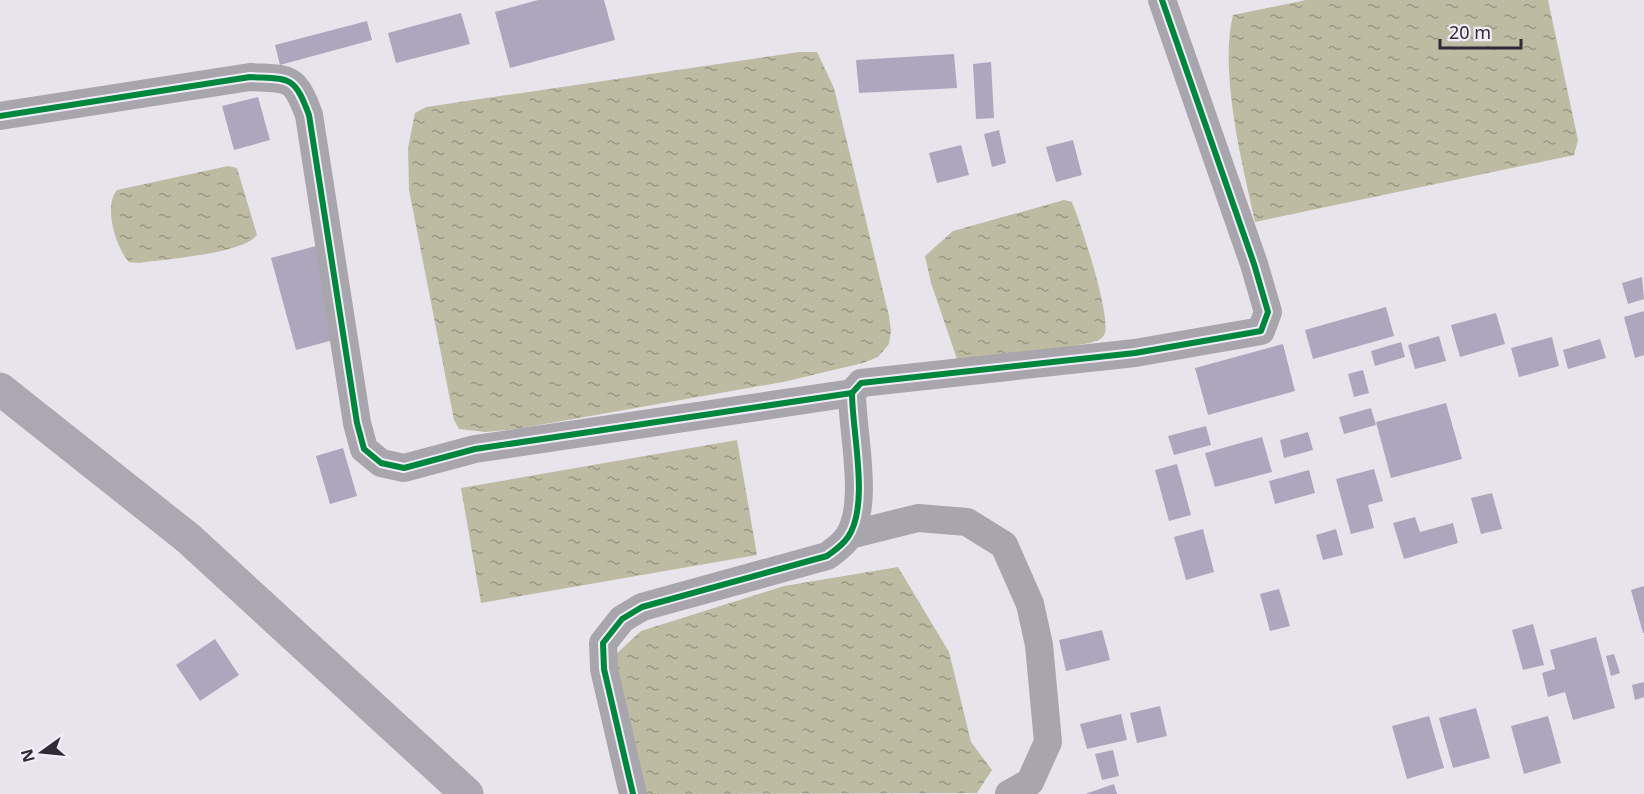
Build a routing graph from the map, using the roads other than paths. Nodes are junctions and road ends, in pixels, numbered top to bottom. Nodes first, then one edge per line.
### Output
1 (1162, 0) edge
2 (0, 116) edge
3 (0, 389) edge
4 (852, 393) junction
5 (850, 535) junction
6 (467, 794) edge
7 (633, 794) edge
8 (1009, 794) edge

1 - 4 street
2 - 4 street
3 - 6 main road
4 - 5 street
5 - 7 street
5 - 8 street

